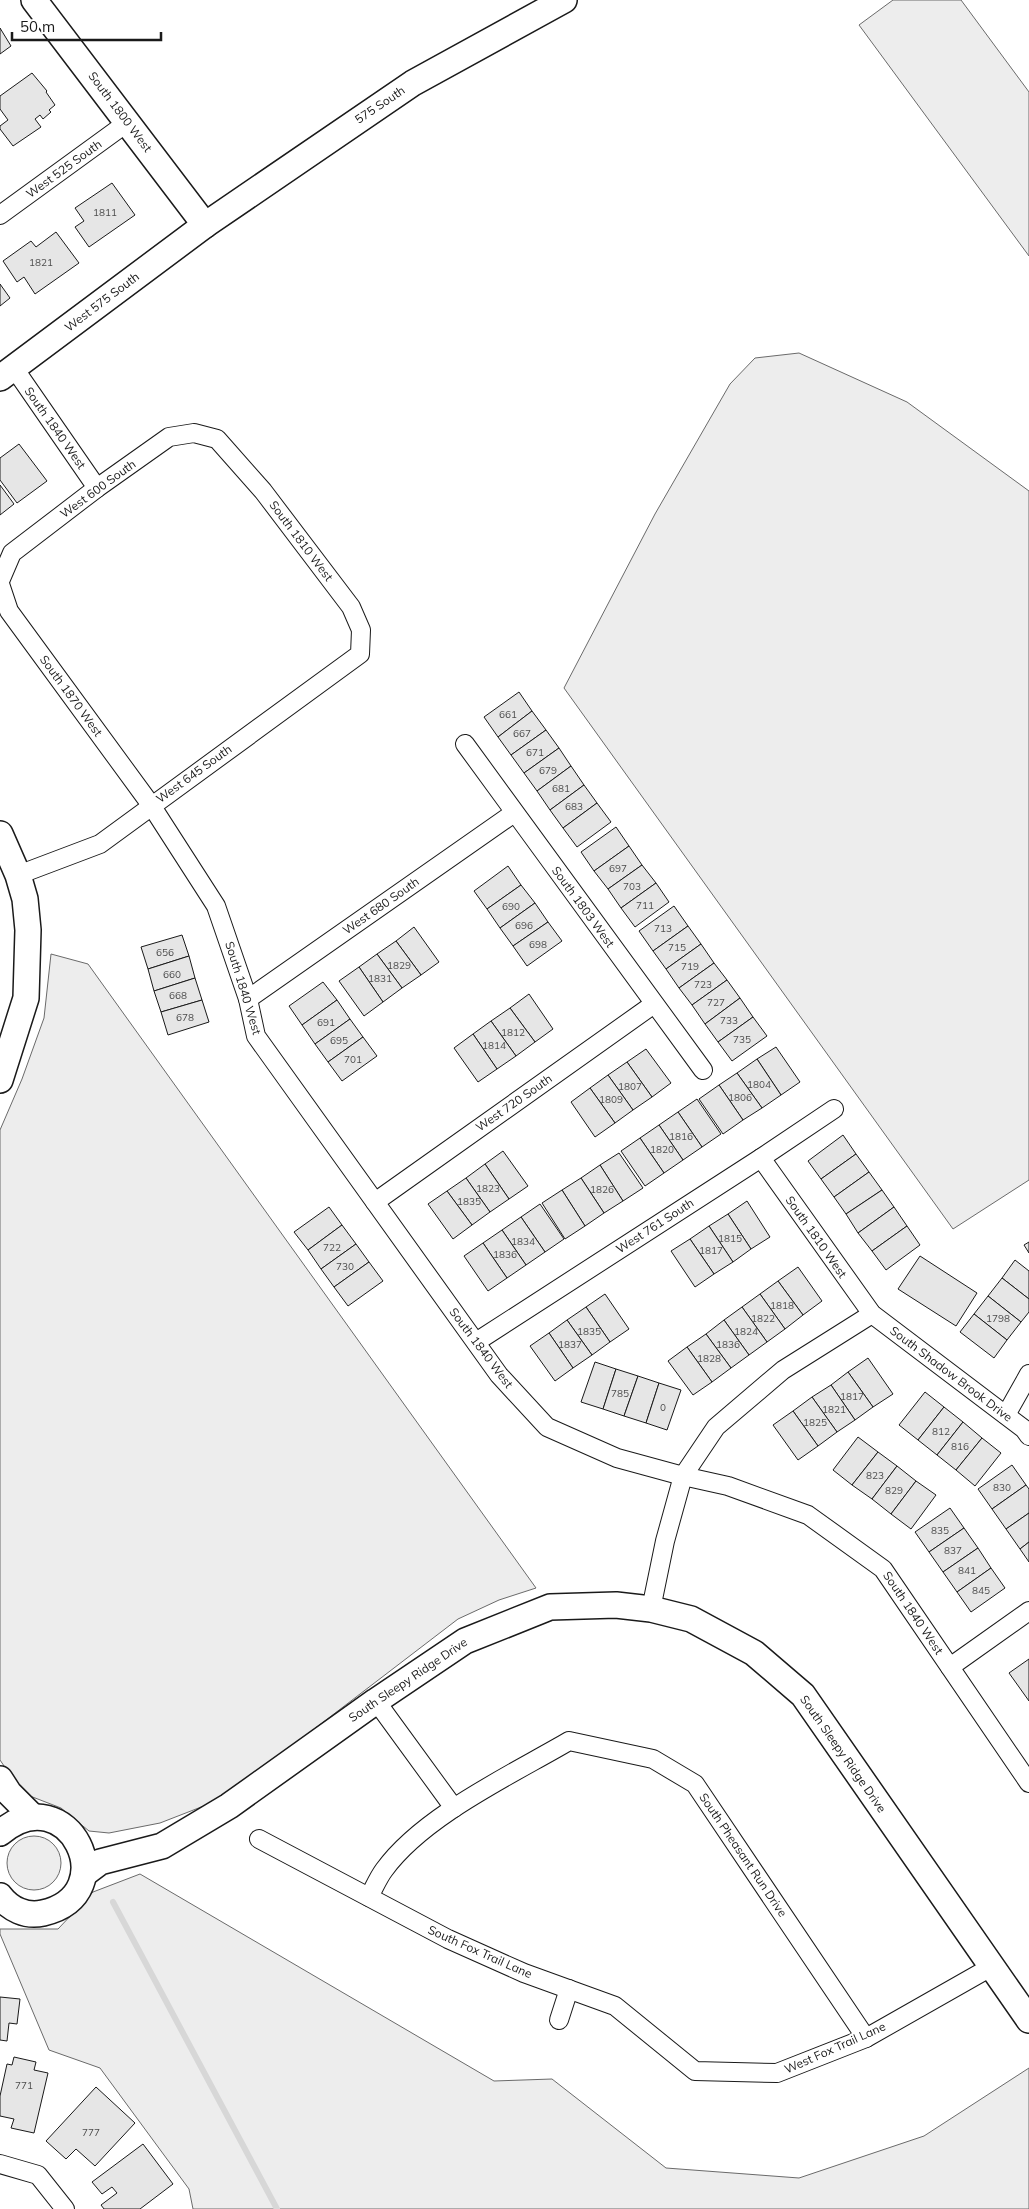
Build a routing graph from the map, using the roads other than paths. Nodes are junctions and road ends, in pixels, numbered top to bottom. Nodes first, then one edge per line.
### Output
1 (34, 0) edge
2 (564, 0) edge
3 (128, 122) junction
4 (0, 214) edge
5 (205, 225) junction
6 (7, 373) edge
7 (217, 439) joint
8 (97, 488) junction
9 (0, 582) edge
10 (360, 654) joint
11 (465, 744) dead end
12 (151, 805) junction
13 (514, 813) junction
14 (0, 834) edge
15 (18, 875) junction
16 (248, 999) junction
17 (654, 1004) junction
18 (703, 1070) dead end
19 (0, 1080) edge
20 (834, 1109) dead end
21 (761, 1158) junction
22 (375, 1202) junction
23 (872, 1314) junction
24 (476, 1342) junction
25 (1029, 1374) edge
26 (1006, 1415) junction
27 (1029, 1436) edge
28 (682, 1476) junction
29 (652, 1609) junction
30 (1029, 1611) edge
31 (950, 1667) junction
32 (376, 1701) junction
33 (0, 1779) edge
34 (1029, 1783) edge
35 (454, 1808) junction
36 (33, 1817) junction
37 (189, 1828) junction
38 (0, 1833) edge
39 (259, 1839) dead end
40 (78, 1842) junction
41 (84, 1874) junction
42 (369, 1897) junction
43 (6, 1908) edge
44 (991, 1968) junction
45 (569, 1988) junction
46 (559, 2020) dead end
47 (1029, 2020) edge
48 (866, 2038) junction
49 (695, 2071) joint
50 (0, 2164) edge
51 (65, 2209) edge

1 - 3 street, South 1800 West
2 - 5 street, 575 South
3 - 4 street, West 525 South
3 - 5 street, South 1800 West
5 - 6 street, West 575 South
6 - 8 street, South 1840 West
7 - 8 street, West 600 South
7 - 10 street, South 1810 West
8 - 9 street, West 600 South
9 - 12 street, South 1870 West
10 - 12 street, West 645 South
11 - 13 street, South 1803 West
12 - 15 street, West 645 South
12 - 16 street, South 1840 West
13 - 16 street, West 680 South
13 - 17 street, South 1803 West
14 - 15 street
15 - 19 street
16 - 22 street, South 1840 West
17 - 18 street, South 1803 West
17 - 22 street, West 720 South
20 - 21 street, West 761 South
21 - 23 street, South 1810 West
21 - 24 street, West 761 South
22 - 24 street, South 1840 West
23 - 26 street, South Shadow Brook Drive
23 - 28 street
24 - 28 street, South 1840 West
25 - 26 street
26 - 27 street, South Shadow Brook Drive
28 - 29 street
28 - 31 street, South 1840 West
29 - 32 street, South Sleepy Ridge Drive
29 - 44 street, South Sleepy Ridge Drive
30 - 31 street
31 - 34 street, South 1840 West
32 - 35 street
32 - 37 street, South Sleepy Ridge Drive
33 - 36 street
35 - 42 street
35 - 48 street, South Pheasant Run Drive
36 - 38 street
36 - 40 street
37 - 40 street, South Sleepy Ridge Drive
37 - 41 street, South Sleepy Ridge Drive
39 - 42 street, South Fox Trail Lane
40 - 41 street
41 - 43 street
42 - 45 street, South Fox Trail Lane
44 - 47 street, South Sleepy Ridge Drive
44 - 48 street, West Fox Trail Lane
45 - 46 street
45 - 49 street, South Fox Trail Lane
48 - 49 street, West Fox Trail Lane
50 - 51 street

